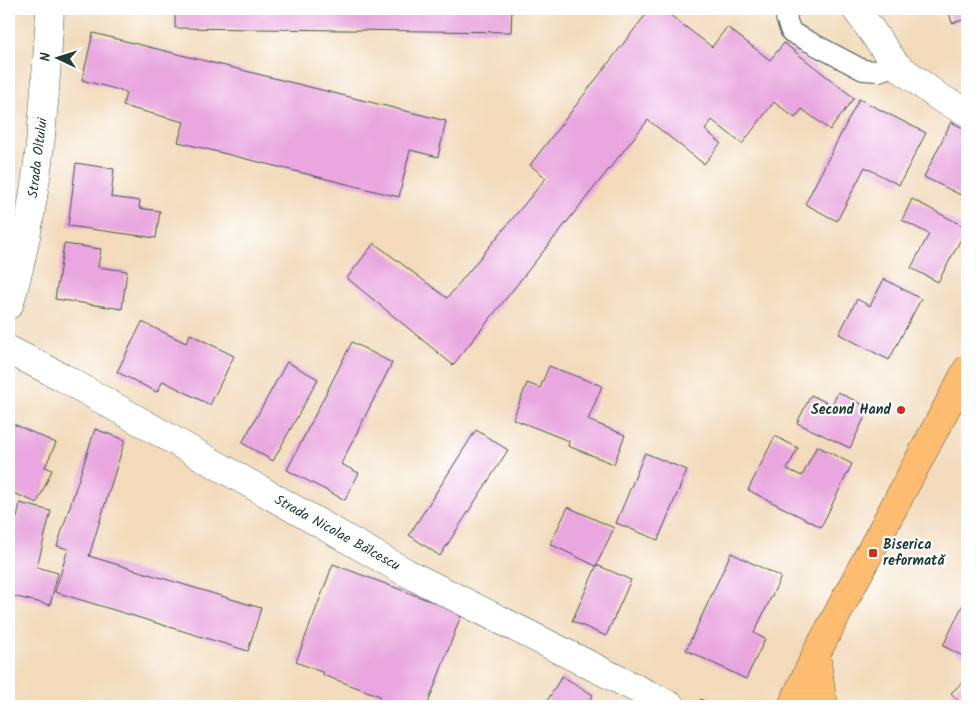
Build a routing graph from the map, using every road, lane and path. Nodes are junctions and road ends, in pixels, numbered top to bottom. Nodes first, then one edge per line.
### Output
1 (50, 9) edge
2 (789, 9) edge
3 (856, 9) edge
4 (896, 65) junction
5 (967, 112) edge
6 (9, 305) edge
7 (9, 350) edge
8 (967, 369) edge
9 (816, 654) junction
10 (671, 706) edge
11 (792, 706) edge
12 (825, 706) edge

1 - 6 street, Strada Oltului
2 - 4 lane
3 - 4 street
4 - 5 street
7 - 10 street, Strada Nicolae Bălcescu
8 - 9 main road
9 - 11 main road
9 - 12 main road

